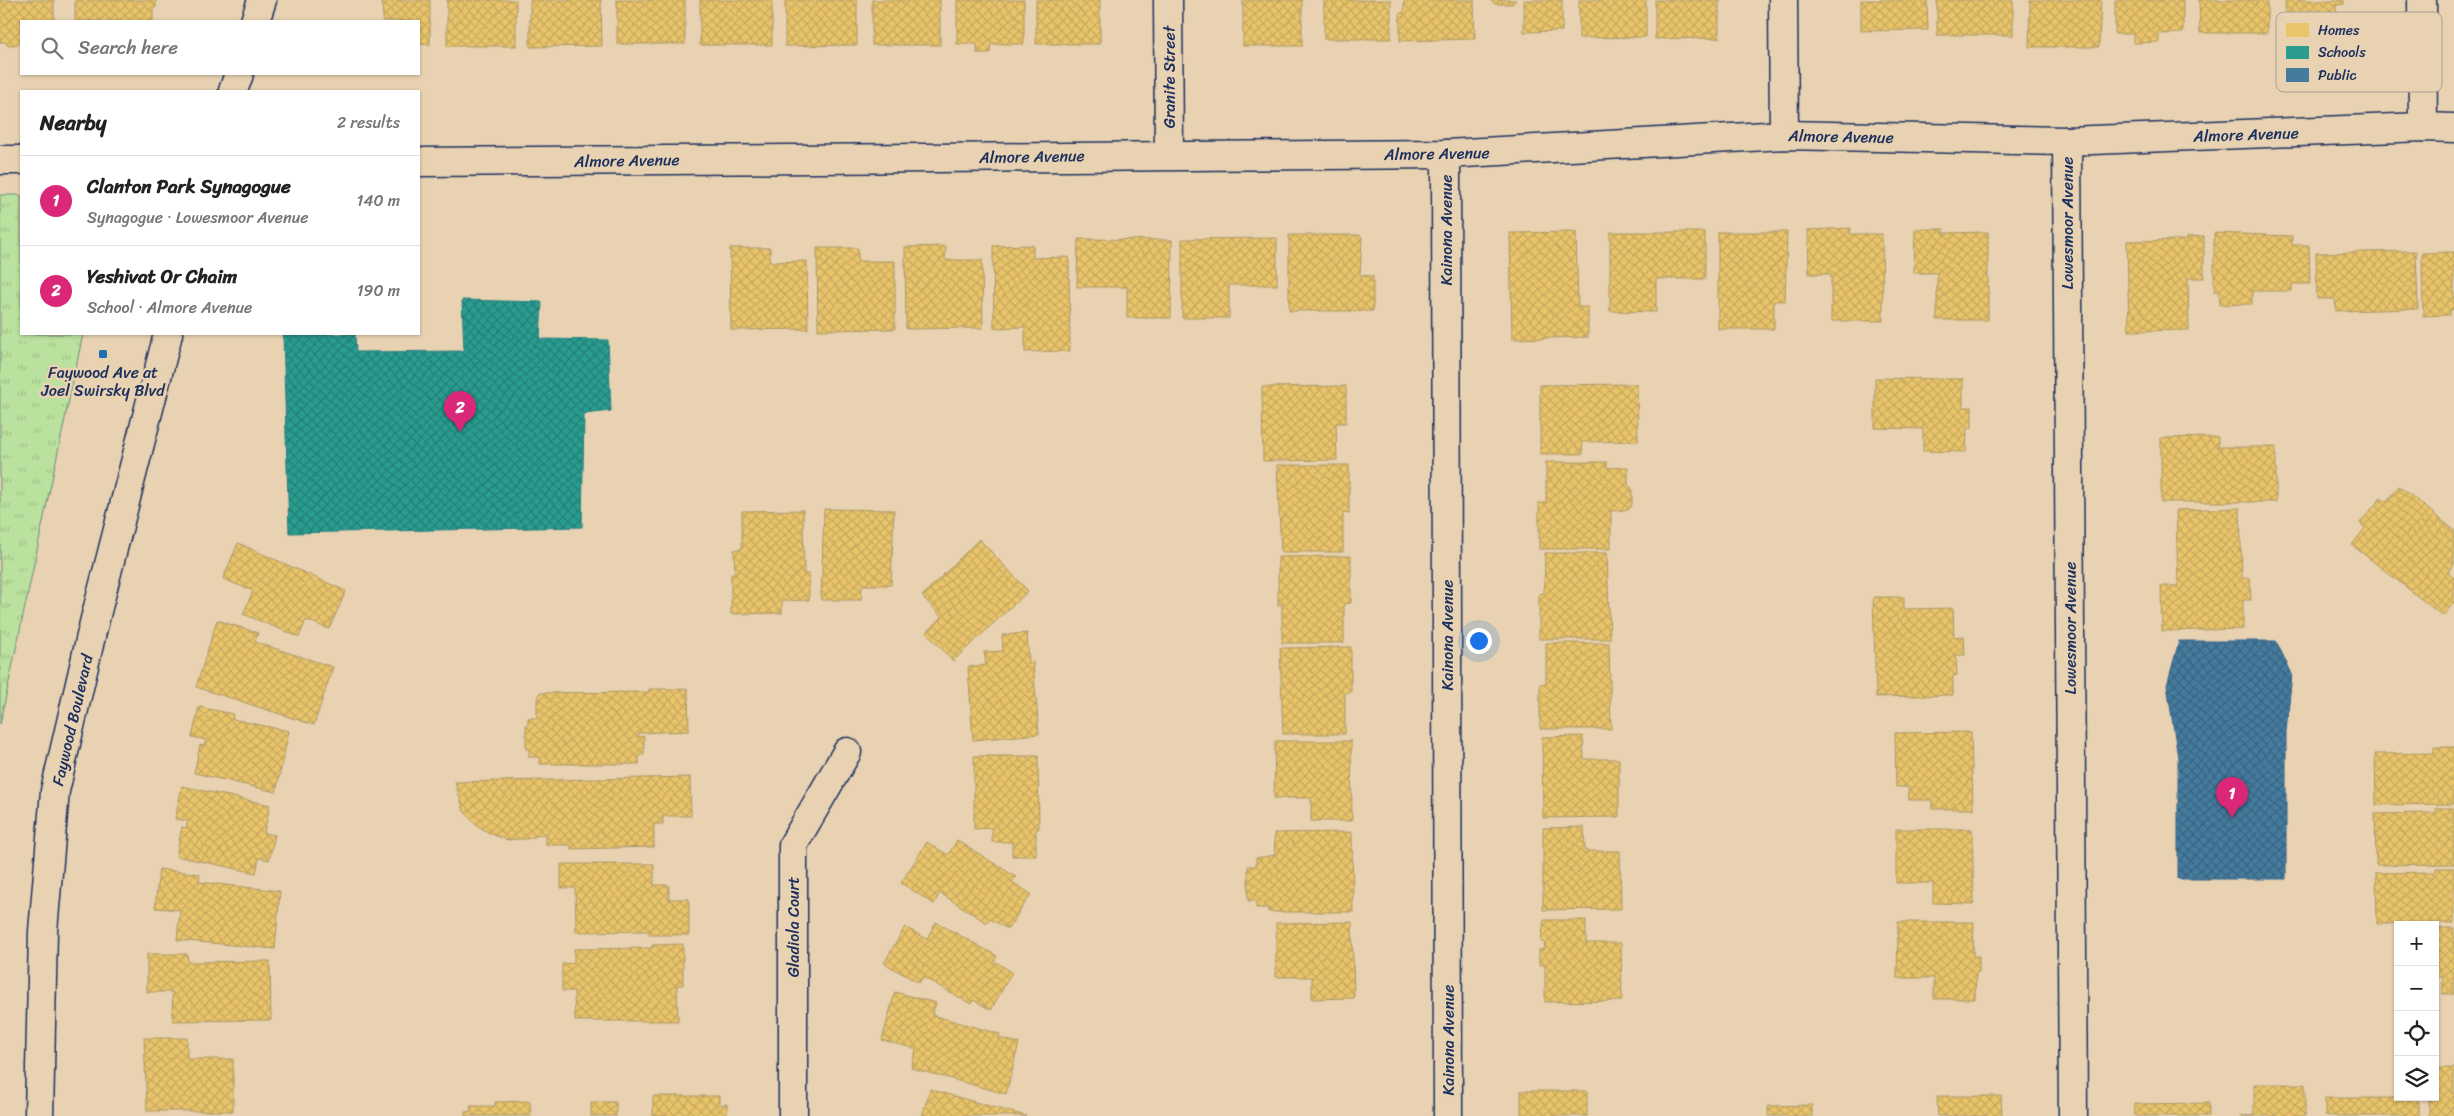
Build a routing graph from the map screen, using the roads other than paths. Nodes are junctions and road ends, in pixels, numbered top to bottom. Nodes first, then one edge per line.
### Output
1 (262, 0) edge
2 (1168, 0) edge
3 (1783, 0) edge
4 (255, 20) edge
5 (239, 75) edge
6 (233, 90) edge
7 (2423, 92) edge
8 (2423, 127) junction
9 (2454, 128) edge
10 (1784, 135) junction
11 (2067, 141) junction
12 (1446, 154) junction
13 (1169, 155) junction
14 (0, 160) edge
15 (20, 160) edge
16 (420, 162) edge
17 (168, 335) edge
18 (847, 752) dead end
19 (39, 1116) edge
20 (793, 1116) edge
21 (1448, 1116) edge
22 (2073, 1116) edge

1 - 4 street
2 - 13 street, Granite Street
3 - 10 street
5 - 6 street
7 - 8 street
8 - 9 street, Almore Avenue
8 - 11 street, Almore Avenue
10 - 11 street, Almore Avenue
10 - 12 street, Almore Avenue
11 - 22 street, Lowesmoor Avenue
12 - 13 street, Almore Avenue
12 - 21 street, Kainona Avenue
13 - 16 street, Almore Avenue
14 - 15 street
17 - 19 street, Faywood Boulevard
18 - 20 street, Gladiola Court

